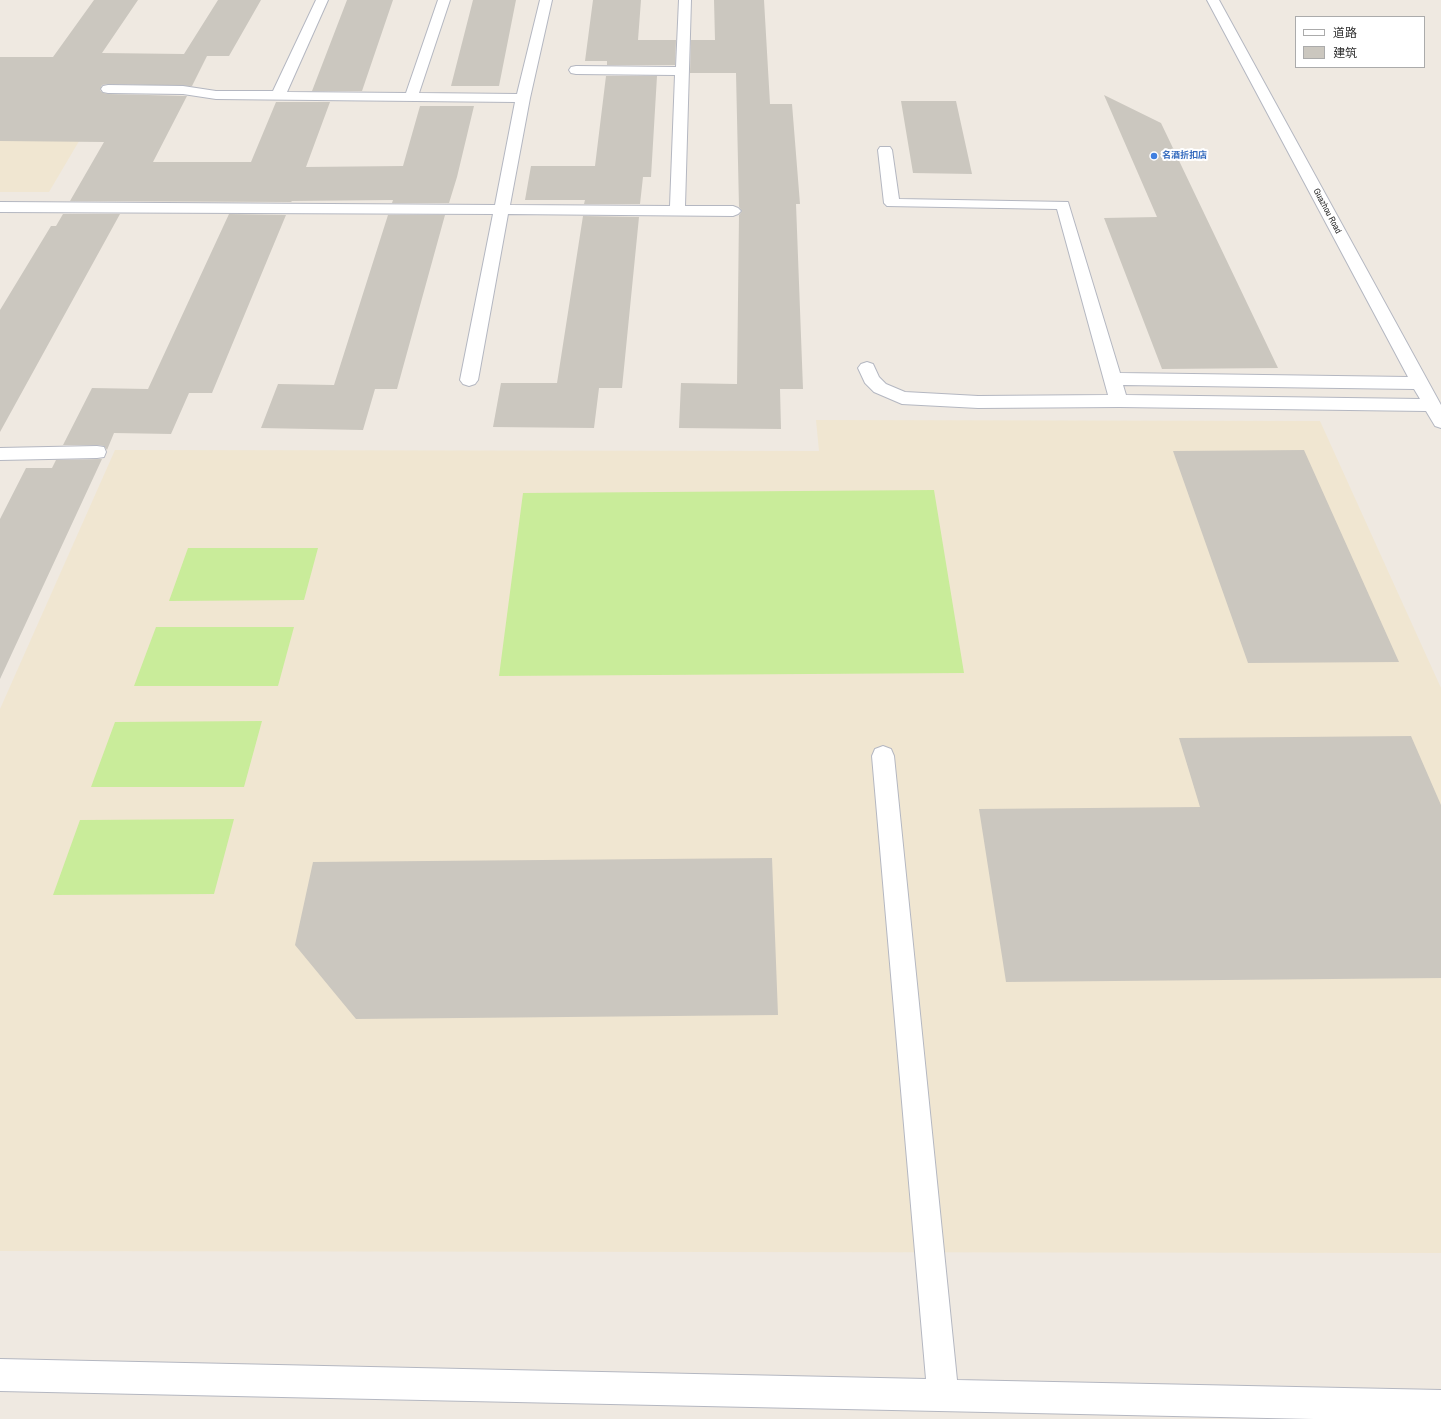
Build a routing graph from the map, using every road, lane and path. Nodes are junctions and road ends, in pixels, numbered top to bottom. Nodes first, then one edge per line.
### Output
1 (322, 0) edge
2 (444, 0) edge
3 (546, 0) edge
4 (685, 0) edge
5 (1213, 0) edge
6 (576, 70) dead end
7 (683, 71) junction
8 (108, 89) dead end
9 (278, 96) junction
10 (411, 97) junction
11 (522, 98) junction
12 (885, 150) dead end
13 (0, 207) edge
14 (501, 210) junction
15 (677, 211) junction
16 (733, 211) dead end
17 (866, 368) dead end
18 (1112, 378) junction
19 (469, 380) dead end
20 (1420, 383) junction
21 (1119, 401) junction
22 (1432, 405) junction
23 (1441, 422) edge
24 (96, 452) dead end
25 (0, 454) edge
26 (883, 756) dead end
27 (0, 1375) edge
28 (943, 1395) junction
29 (1441, 1406) edge

1 - 9 street
2 - 10 street
3 - 11 street
4 - 7 street
5 - 20 street, Guazhou Road
6 - 7 street
7 - 15 street
8 - 9 street
9 - 10 street
10 - 11 street
11 - 14 street
12 - 18 street
13 - 14 street
14 - 15 street
14 - 19 street
15 - 16 street
17 - 21 street
18 - 20 street
18 - 21 street
20 - 22 street, Guazhou Road
21 - 22 street
22 - 23 street, Guazhou Road
24 - 25 street
26 - 28 street
27 - 28 street
28 - 29 street

